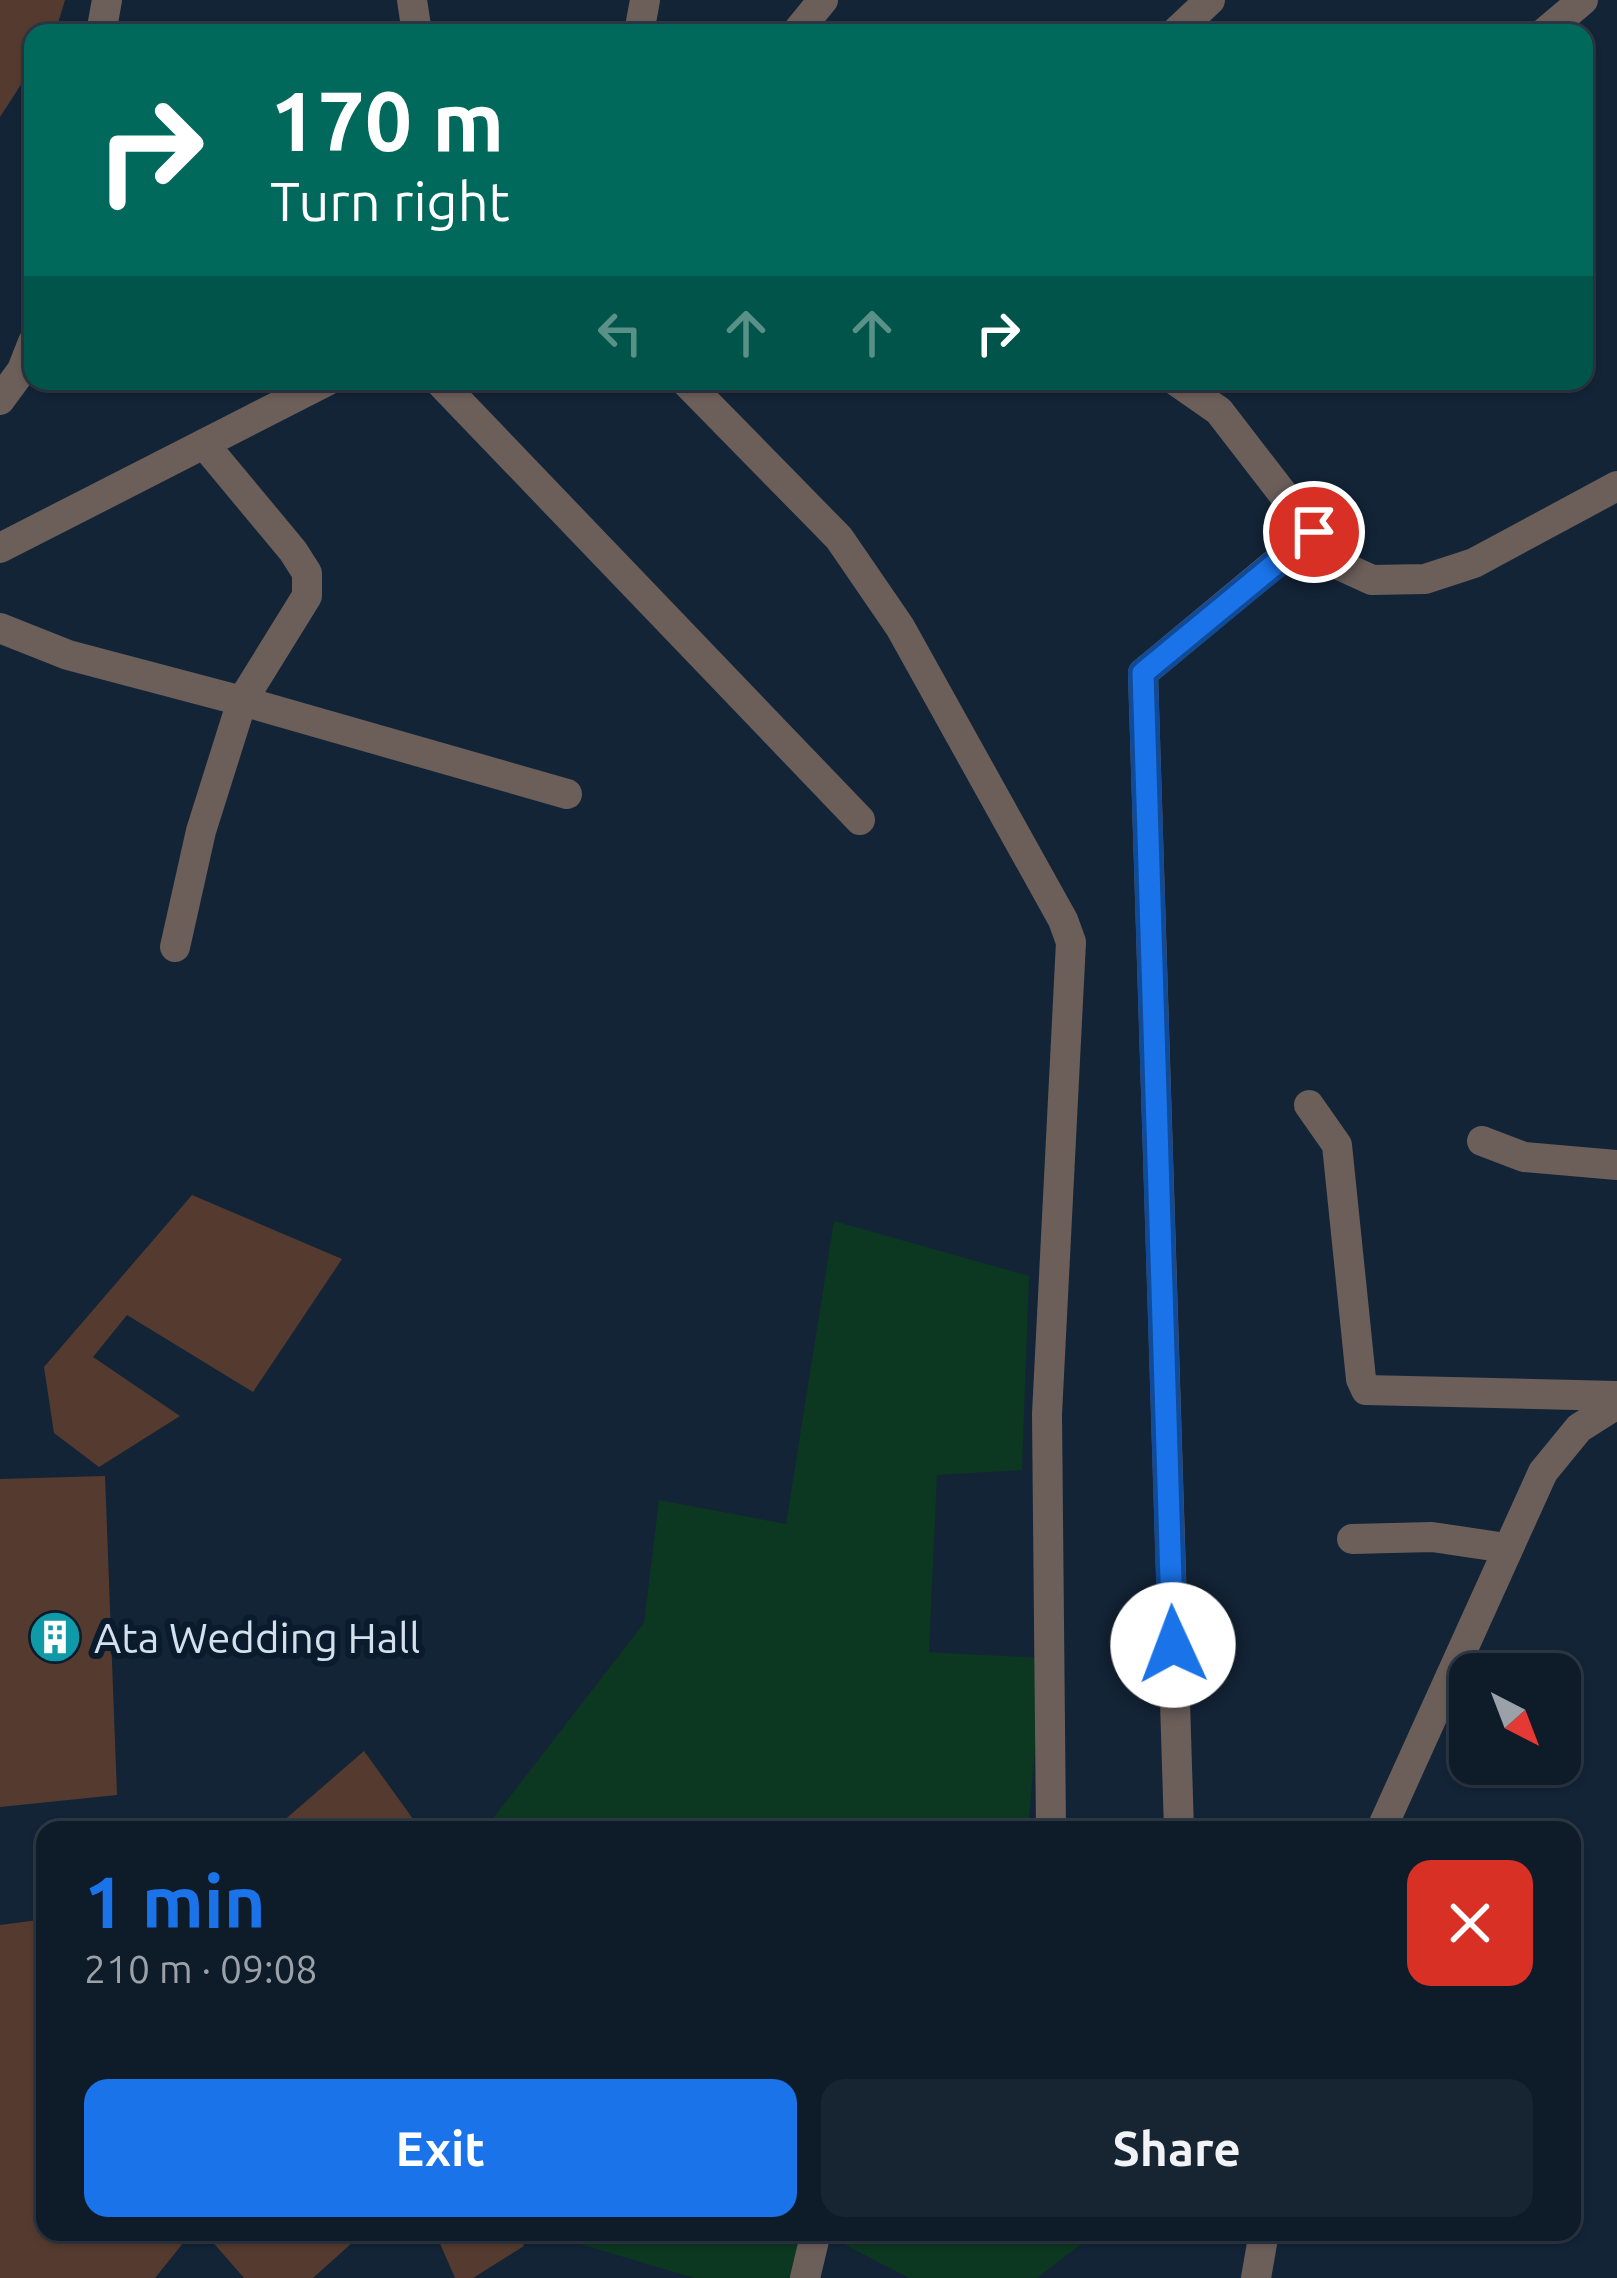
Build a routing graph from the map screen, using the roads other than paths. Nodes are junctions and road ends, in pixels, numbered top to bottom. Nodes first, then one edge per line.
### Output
1 (823, 0) edge
2 (1210, 0) edge
3 (1583, 0) edge
4 (803, 24) edge
5 (1185, 24) edge
6 (1555, 24) edge
7 (24, 365) edge
8 (309, 390) edge
9 (448, 390) edge
10 (694, 390) edge
11 (1189, 390) edge
12 (0, 400) edge
13 (204, 444) junction
14 (1617, 486) edge
15 (1314, 532) junction
16 (0, 548) edge
17 (0, 628) edge
18 (242, 700) junction
19 (567, 794) dead end
20 (860, 820) dead end
21 (175, 947) dead end
22 (1309, 1105) dead end
23 (1482, 1141) dead end
24 (1617, 1165) edge
25 (1617, 1400) edge
26 (1352, 1539) dead end
27 (1506, 1548) junction
28 (1051, 1821) edge
29 (1179, 1821) edge
30 (1385, 1821) edge
31 (814, 2241) edge
32 (1262, 2241) edge
33 (806, 2278) edge
34 (1256, 2278) edge

1 - 4 street
2 - 5 street
3 - 6 street
7 - 12 street
8 - 13 street
9 - 20 street
10 - 28 street
11 - 15 street
13 - 16 street
13 - 18 street
14 - 15 street
15 - 29 street
17 - 18 street
18 - 19 street
18 - 21 street
22 - 25 street
23 - 24 street
25 - 27 street
26 - 27 street
27 - 30 street
31 - 33 street
32 - 34 street

